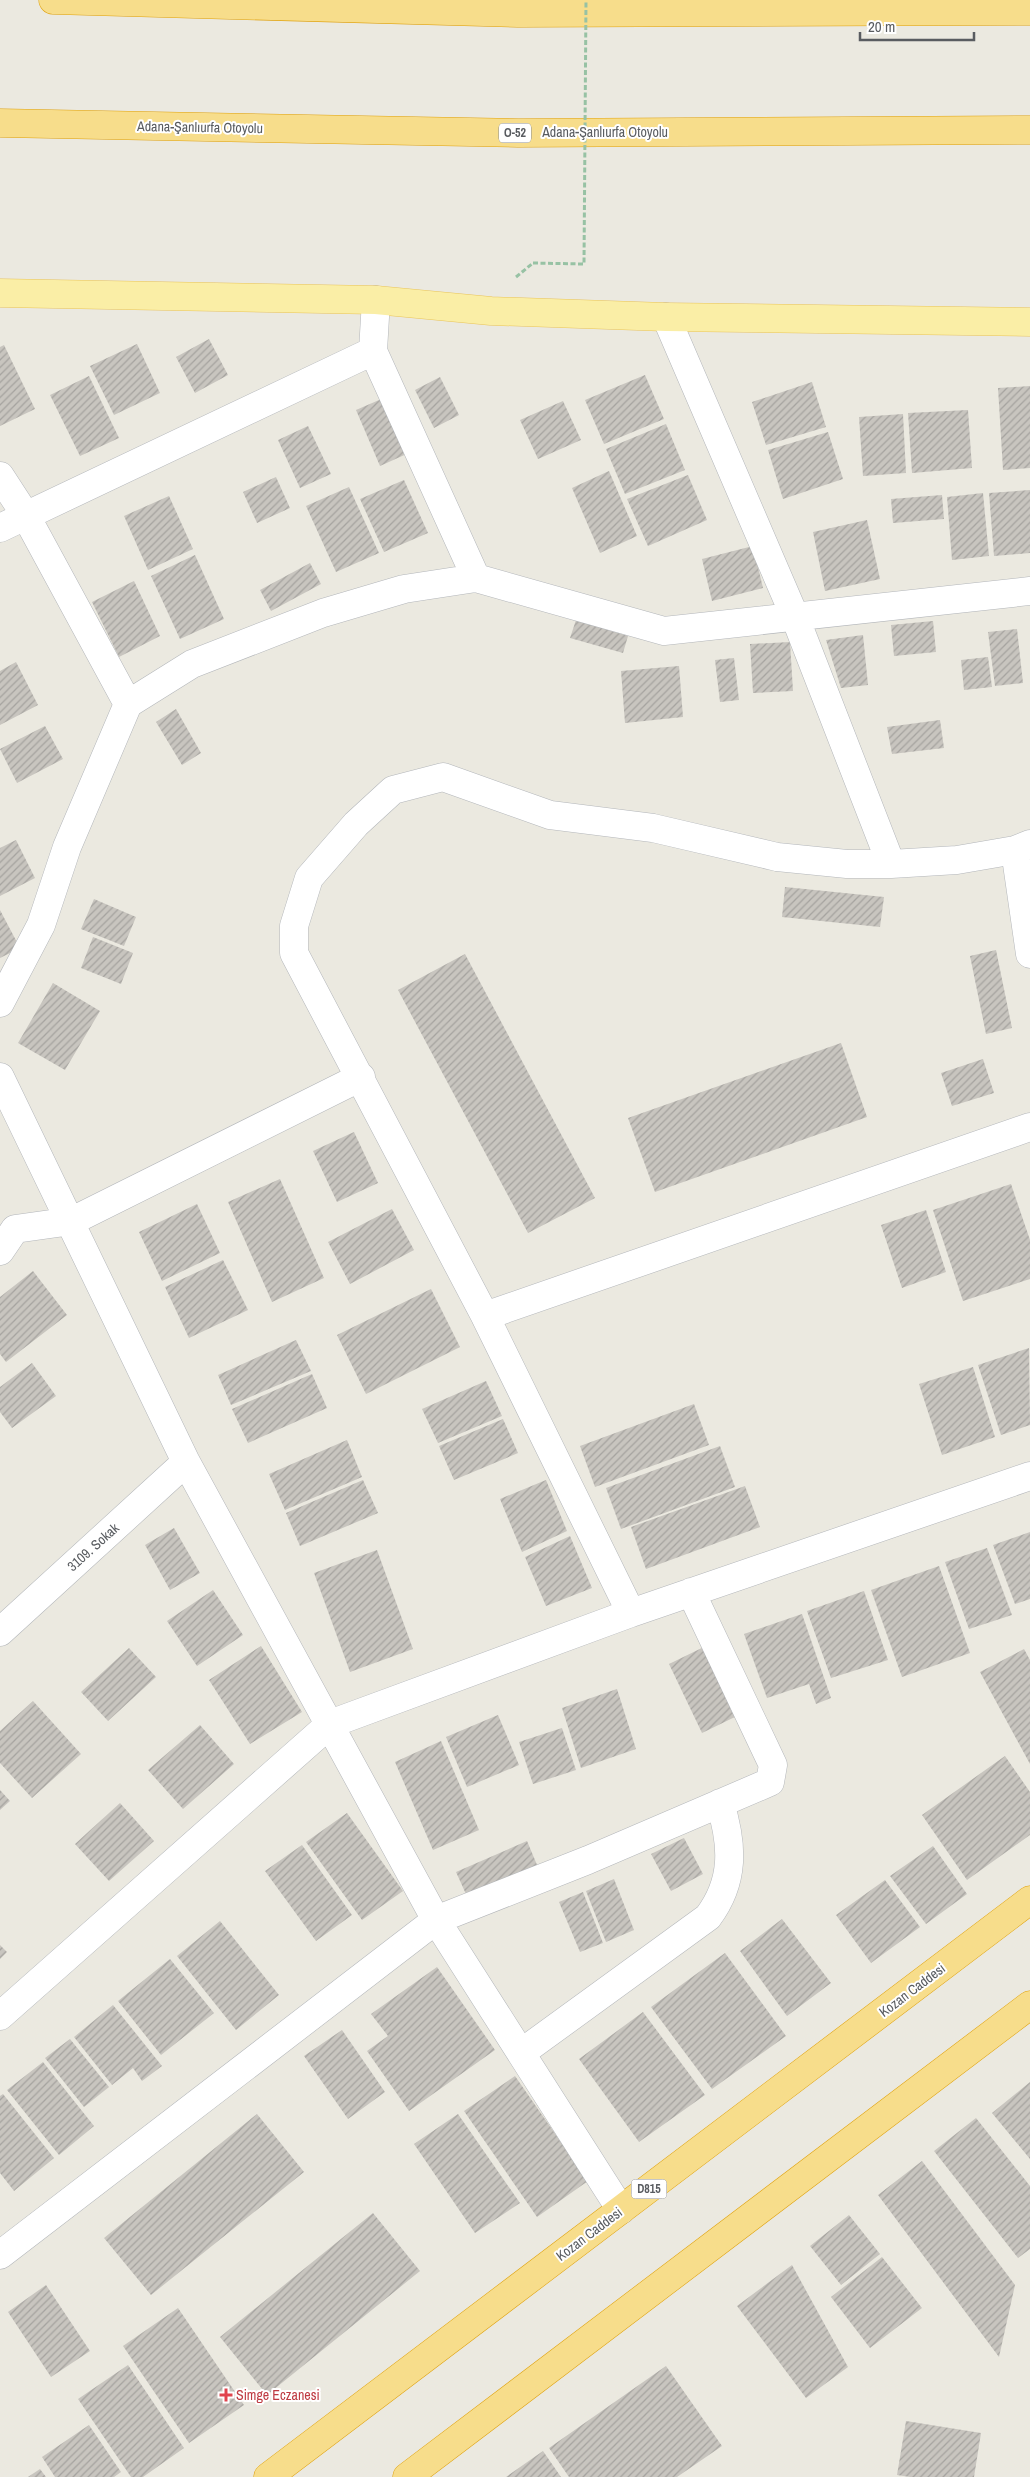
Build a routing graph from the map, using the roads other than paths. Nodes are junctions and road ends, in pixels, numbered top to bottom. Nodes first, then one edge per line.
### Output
1 (54, 0) edge
2 (1030, 11) edge
3 (0, 123) edge
4 (1030, 130) edge
5 (0, 293) edge
6 (376, 300) junction
7 (666, 317) junction
8 (1030, 322) edge
9 (373, 350) junction
10 (0, 476) edge
11 (26, 516) junction
12 (0, 528) edge
13 (476, 578) junction
14 (1030, 591) edge
15 (795, 617) junction
16 (128, 704) junction
17 (1022, 847) edge
18 (891, 864) junction
19 (1030, 954) edge
20 (0, 1003) edge
21 (0, 1077) edge
22 (361, 1077) junction
23 (1030, 1127) edge
24 (72, 1221) junction
25 (0, 1251) edge
26 (485, 1316) junction
27 (186, 1462) junction
28 (1030, 1476) edge
29 (691, 1592) junction
30 (630, 1613) junction
31 (0, 1632) edge
32 (330, 1724) junction
33 (720, 1803) junction
34 (1030, 1900) edge
35 (436, 1920) junction
36 (1030, 2006) edge
37 (0, 2016) edge
38 (520, 2053) junction
39 (621, 2210) junction
40 (0, 2255) edge
41 (268, 2477) edge
42 (407, 2477) edge

1 - 2 highway
3 - 4 highway, Adana-Şanlıurfa Otoyolu / O-52
5 - 6 main road
6 - 7 main road
6 - 9 street
7 - 8 main road
7 - 15 street
9 - 11 street
9 - 13 street
10 - 11 street
11 - 12 street
11 - 16 street
13 - 15 street
13 - 16 street
14 - 15 street
15 - 18 street
16 - 20 street
17 - 18 street
17 - 19 street
18 - 22 street
21 - 24 street
22 - 24 street
22 - 26 street
23 - 26 street
24 - 25 street
24 - 27 street
26 - 30 street
27 - 31 street, 3109. Sokak
27 - 32 street
28 - 29 street
29 - 30 street
29 - 33 street
30 - 32 street
32 - 35 street
32 - 37 street
33 - 35 street
33 - 38 street
34 - 39 highway, Kozan Caddesi / D815
35 - 38 street
35 - 40 street
36 - 42 highway
38 - 39 street
39 - 41 highway, Kozan Caddesi / D815

